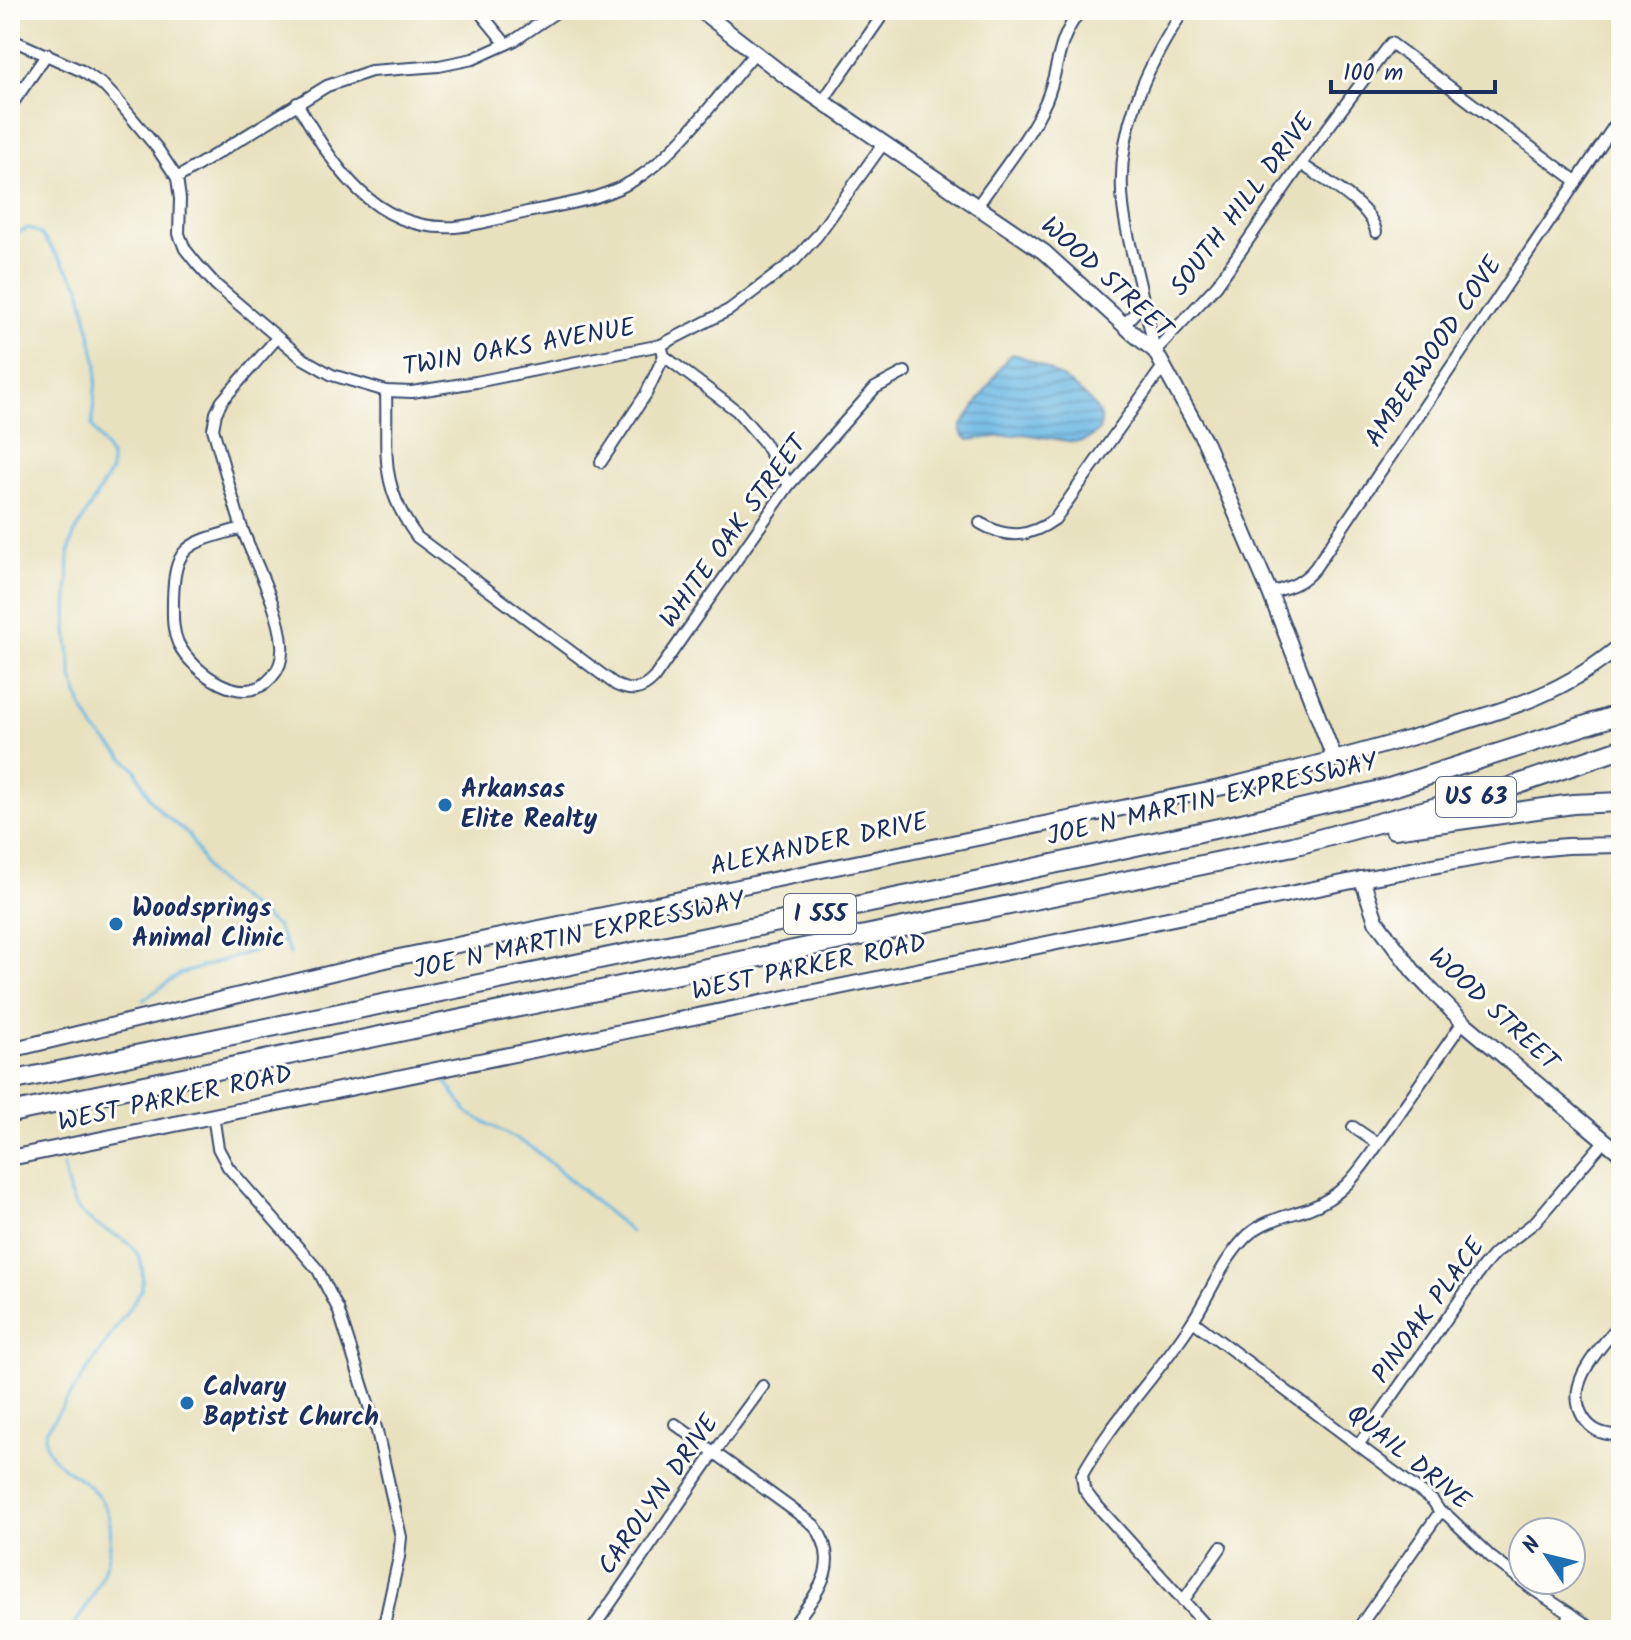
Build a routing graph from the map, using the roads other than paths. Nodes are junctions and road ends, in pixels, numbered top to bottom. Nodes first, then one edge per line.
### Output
1 (478, 10) edge
2 (559, 10) edge
3 (700, 10) edge
4 (886, 10) edge
5 (1081, 10) edge
6 (1184, 10) edge
7 (10, 39) edge
8 (506, 44) junction
9 (47, 54) junction
10 (754, 54) junction
11 (822, 102) junction
12 (297, 103) junction
13 (10, 107) edge
14 (1621, 116) edge
15 (883, 144) junction
16 (1301, 164) junction
17 (177, 178) junction
18 (1576, 181) junction
19 (978, 205) junction
20 (1376, 232) dead end
21 (1142, 295) junction
22 (1124, 325) junction
23 (277, 338) junction
24 (662, 350) junction
25 (1155, 351) junction
26 (1164, 365) junction
27 (905, 372) dead end
28 (386, 391) junction
29 (601, 462) dead end
30 (789, 485) junction
31 (980, 523) dead end
32 (242, 528) junction
33 (1270, 593) junction
34 (1621, 645) edge
35 (1621, 714) edge
36 (1621, 749) edge
37 (1335, 760) junction
38 (1621, 802) edge
39 (1328, 838) junction
40 (1621, 845) edge
41 (1362, 879) junction
42 (1463, 1022) junction
43 (10, 1050) edge
44 (10, 1081) edge
45 (10, 1113) edge
46 (213, 1115) junction
47 (1353, 1127) dead end
48 (1605, 1140) junction
49 (1378, 1144) junction
50 (1621, 1154) edge
51 (10, 1158) edge
52 (1193, 1321) junction
53 (1621, 1322) edge
54 (763, 1386) dead end
55 (675, 1424) dead end
56 (1615, 1435) dead end
57 (1359, 1444) junction
58 (714, 1453) junction
59 (1440, 1512) junction
60 (1221, 1547) dead end
61 (1183, 1601) junction
62 (1571, 1615) junction
63 (383, 1630) edge
64 (592, 1630) edge
65 (790, 1630) edge
66 (1210, 1630) edge
67 (1357, 1630) edge
68 (1560, 1630) edge
69 (1595, 1630) edge

1 - 8 street
2 - 8 street
3 - 10 street, WOOD STREET
4 - 11 street
5 - 19 street
6 - 21 street
7 - 9 street
8 - 12 street
9 - 13 street
9 - 17 street
10 - 11 street, WOOD STREET
10 - 12 street
11 - 15 street, WOOD STREET
12 - 17 street
14 - 18 street, AMBERWOOD COVE
15 - 19 street, WOOD STREET
15 - 24 street, TWIN OAKS AVENUE
16 - 18 street, SOUTH HILL DRIVE
16 - 20 street
16 - 25 street, SOUTH HILL DRIVE
17 - 23 street, TWIN OAKS AVENUE
18 - 33 street, AMBERWOOD COVE
19 - 22 street, WOOD STREET
21 - 22 street
21 - 25 street
22 - 25 street, WOOD STREET
23 - 28 street, TWIN OAKS AVENUE
23 - 32 street
24 - 28 street, TWIN OAKS AVENUE
24 - 29 street
24 - 30 street
25 - 26 street, WOOD STREET
26 - 31 street
26 - 33 street, WOOD STREET
27 - 30 street, WHITE OAK STREET
28 - 30 street, WHITE OAK STREET
32 - 32 street
33 - 37 street, WOOD STREET
34 - 37 street, ALEXANDER DRIVE
35 - 44 highway, JOE N MARTIN EXPRESSWAY / I 555
36 - 39 highway, US 63
37 - 43 street, ALEXANDER DRIVE
38 - 39 highway, US 63
39 - 45 highway, I 555
40 - 41 street, WEST PARKER ROAD
41 - 42 street, WOOD STREET
41 - 46 street, WEST PARKER ROAD
42 - 48 street, WOOD STREET
42 - 49 street
46 - 51 street, WEST PARKER ROAD
46 - 63 street
47 - 49 street
48 - 50 street, WOOD STREET
48 - 57 street, PINOAK PLACE
49 - 52 street
52 - 57 street, QUAIL DRIVE
52 - 61 street
53 - 56 street
54 - 58 street, CAROLYN DRIVE
55 - 58 street
57 - 59 street, QUAIL DRIVE
58 - 64 street, CAROLYN DRIVE
58 - 65 street
59 - 62 street, QUAIL DRIVE
59 - 67 street
60 - 61 street
61 - 66 street
62 - 68 street
62 - 69 street, QUAIL DRIVE

